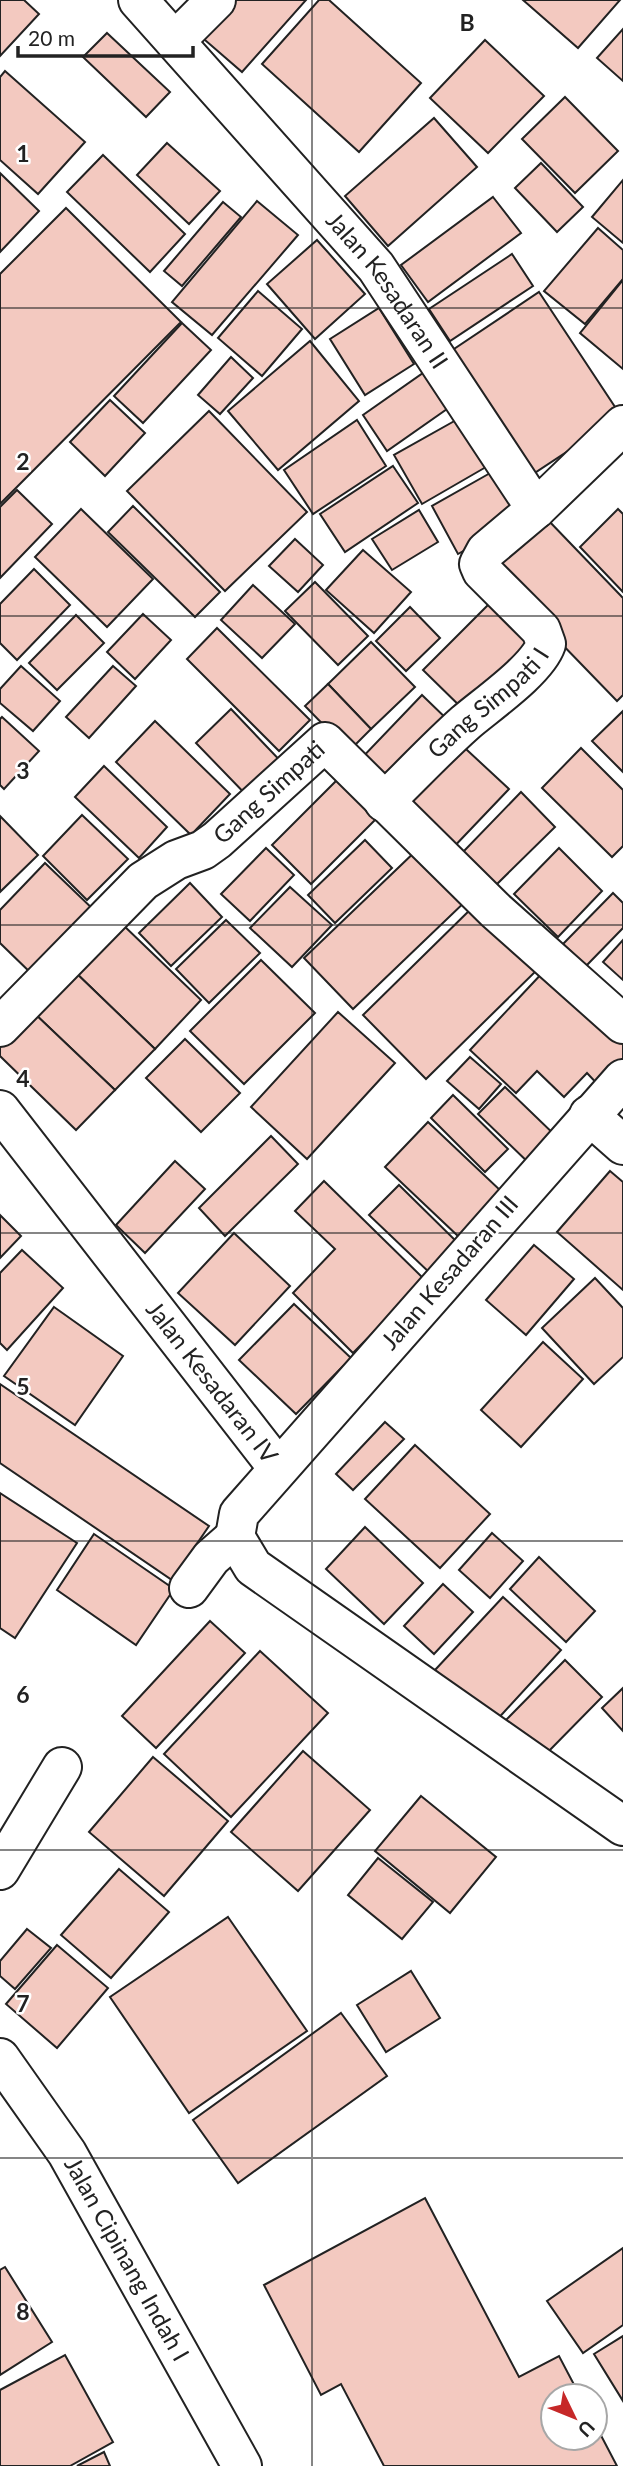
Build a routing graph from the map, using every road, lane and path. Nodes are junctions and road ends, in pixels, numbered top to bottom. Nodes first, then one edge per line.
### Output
1 (138, 0) edge
2 (216, 0) edge
3 (175, 41) junction
4 (623, 425) edge
5 (536, 509) junction
6 (384, 803) junction
7 (623, 1024) edge
8 (0, 1027) edge
9 (623, 1079) edge
10 (0, 1110) edge
11 (589, 1115) junction
12 (623, 1145) edge
13 (278, 1468) junction
14 (235, 1537) junction
15 (188, 1588) dead end
16 (62, 1767) dead end
17 (623, 1826) edge
18 (0, 1870) edge
19 (0, 2058) edge
20 (242, 2466) edge

1 - 3 street, Jalan Kesadaran II
2 - 3 street
3 - 5 street, Jalan Kesadaran II
4 - 5 street
5 - 6 street, Gang Simpati I
6 - 7 street, Gang Simpati
6 - 8 street, Gang Simpati
9 - 11 street, Jalan Kesadaran III
10 - 13 street, Jalan Kesadaran IV
11 - 12 street
11 - 13 street, Jalan Kesadaran III
13 - 14 street, Jalan Kesadaran IV
14 - 15 street
14 - 17 street
16 - 18 street
19 - 20 street, Jalan Cipinang Indah I

